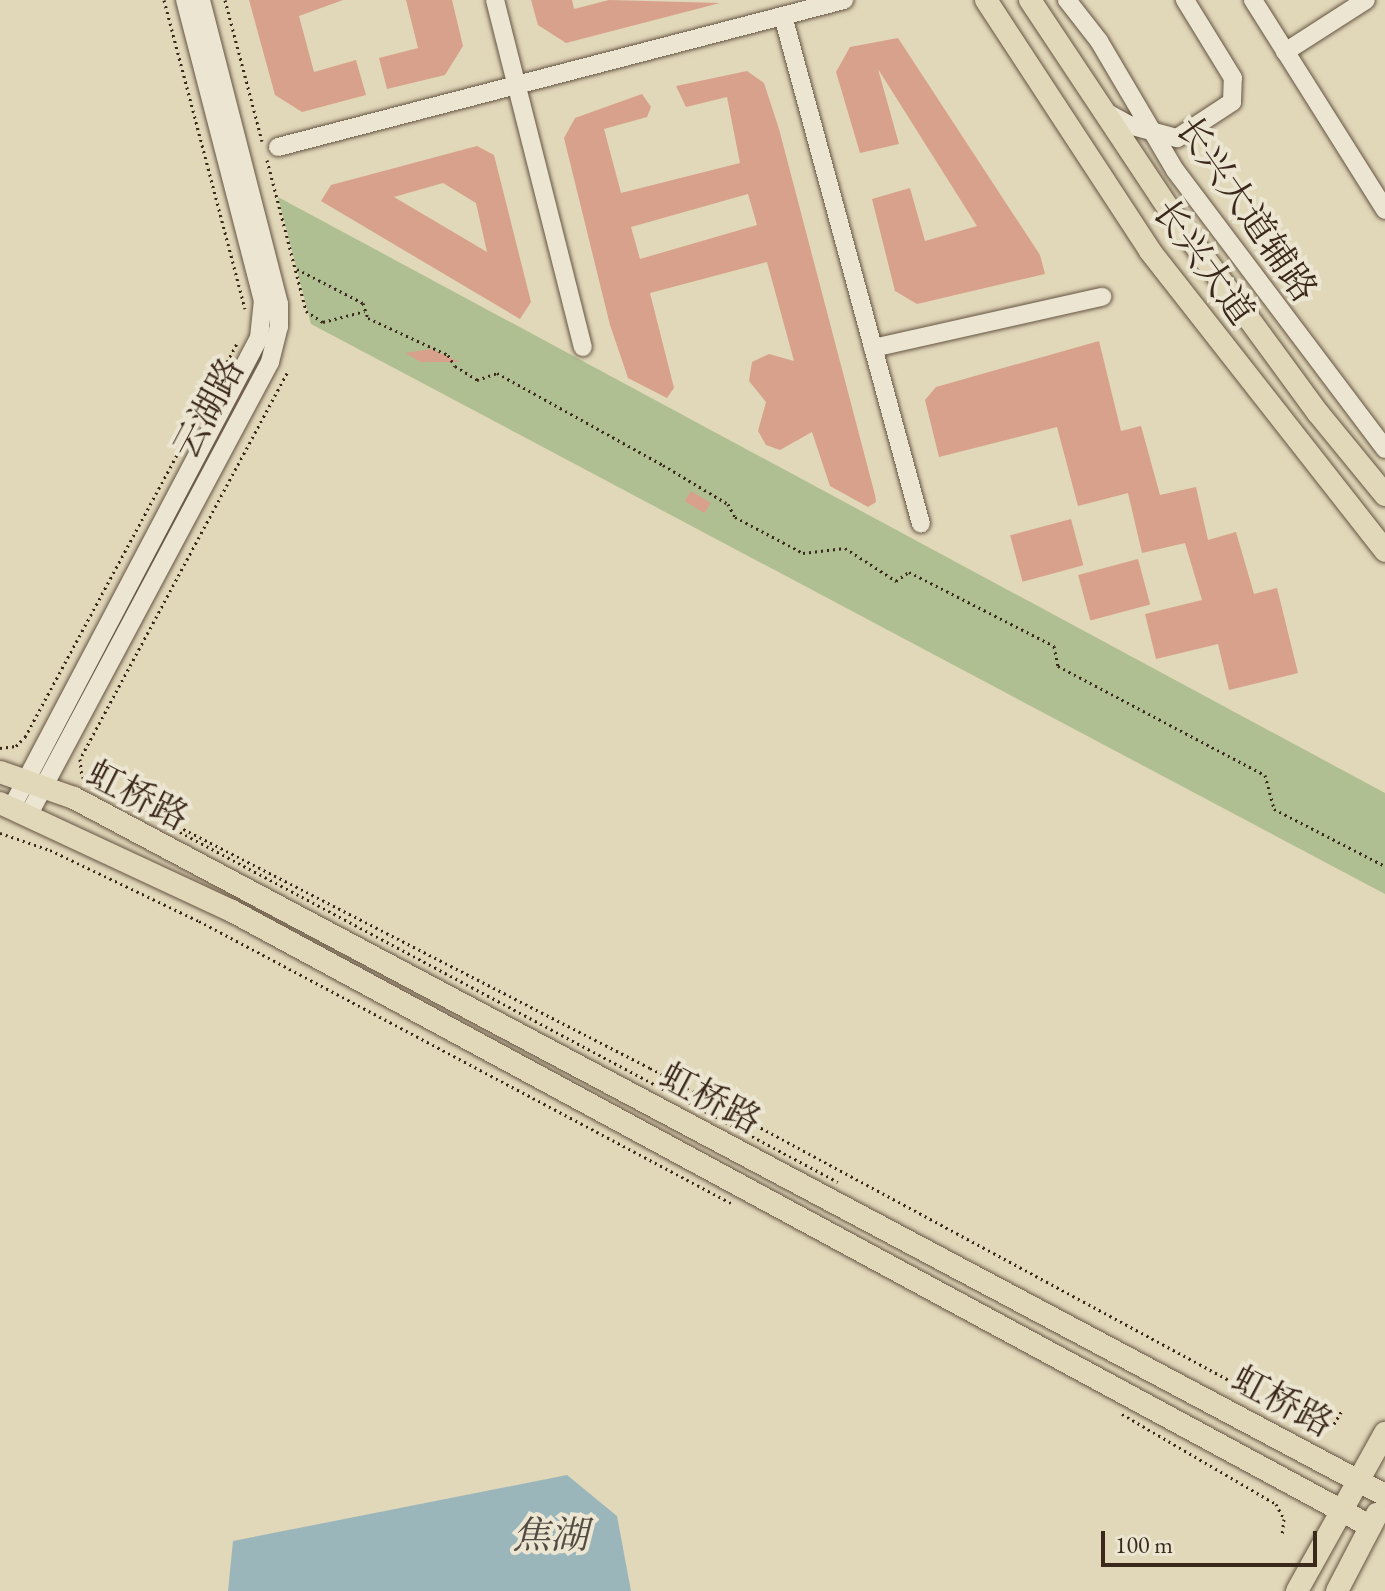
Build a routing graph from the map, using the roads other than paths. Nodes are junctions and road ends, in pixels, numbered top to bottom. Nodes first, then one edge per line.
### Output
1 (185, 0) edge
2 (201, 0) edge
3 (495, 0) edge
4 (844, 0) edge
5 (986, 0) edge
6 (1030, 0) edge
7 (1067, 0) edge
8 (1185, 0) edge
9 (1253, 0) edge
10 (1366, 0) edge
11 (783, 16) junction
12 (1285, 52) junction
13 (516, 85) junction
14 (1102, 110) junction
15 (1153, 133) junction
16 (1177, 138) junction
17 (278, 147) dead end
18 (1169, 160) junction
19 (1167, 207) junction
20 (1385, 210) edge
21 (1102, 297) dead end
22 (583, 347) dead end
23 (873, 348) junction
24 (1385, 449) edge
25 (1385, 495) edge
26 (921, 524) dead end
27 (1385, 551) edge
28 (0, 772) edge
29 (35, 782) junction
30 (14, 808) edge
31 (116, 821) junction
32 (106, 849) junction
33 (1261, 1428) junction
34 (1385, 1433) edge
35 (1245, 1458) junction
36 (1359, 1480) junction
37 (1385, 1498) edge
38 (1341, 1510) junction
39 (1370, 1526) junction
40 (1297, 1591) edge
41 (1337, 1591) edge

1 - 29 street, 云湖路
2 - 29 street, 云湖路
3 - 13 street
4 - 11 street
5 - 27 main road, 长兴大道
6 - 14 main road, 长兴大道
7 - 15 street, 长兴大道辅路
8 - 16 street
9 - 12 street
10 - 12 street
11 - 13 street
11 - 23 street
12 - 20 street
13 - 17 street
13 - 22 street
14 - 15 street
14 - 19 main road, 长兴大道
15 - 16 street
15 - 18 street, 长兴大道辅路
16 - 18 street
18 - 19 street
18 - 24 street, 长兴大道辅路
19 - 25 main road, 长兴大道
21 - 23 street
23 - 26 street
28 - 29 main road, 虹桥路
29 - 30 street, 云湖路
29 - 31 main road, 虹桥路
30 - 32 main road, 虹桥路
31 - 32 main road
31 - 33 main road, 虹桥路
32 - 35 main road, 虹桥路
33 - 35 main road
33 - 36 main road, 虹桥路
34 - 36 main road
35 - 38 main road, 虹桥路
36 - 37 main road, 虹桥路
36 - 38 main road
37 - 39 main road
38 - 39 main road, 虹桥路
38 - 40 main road
39 - 41 main road

